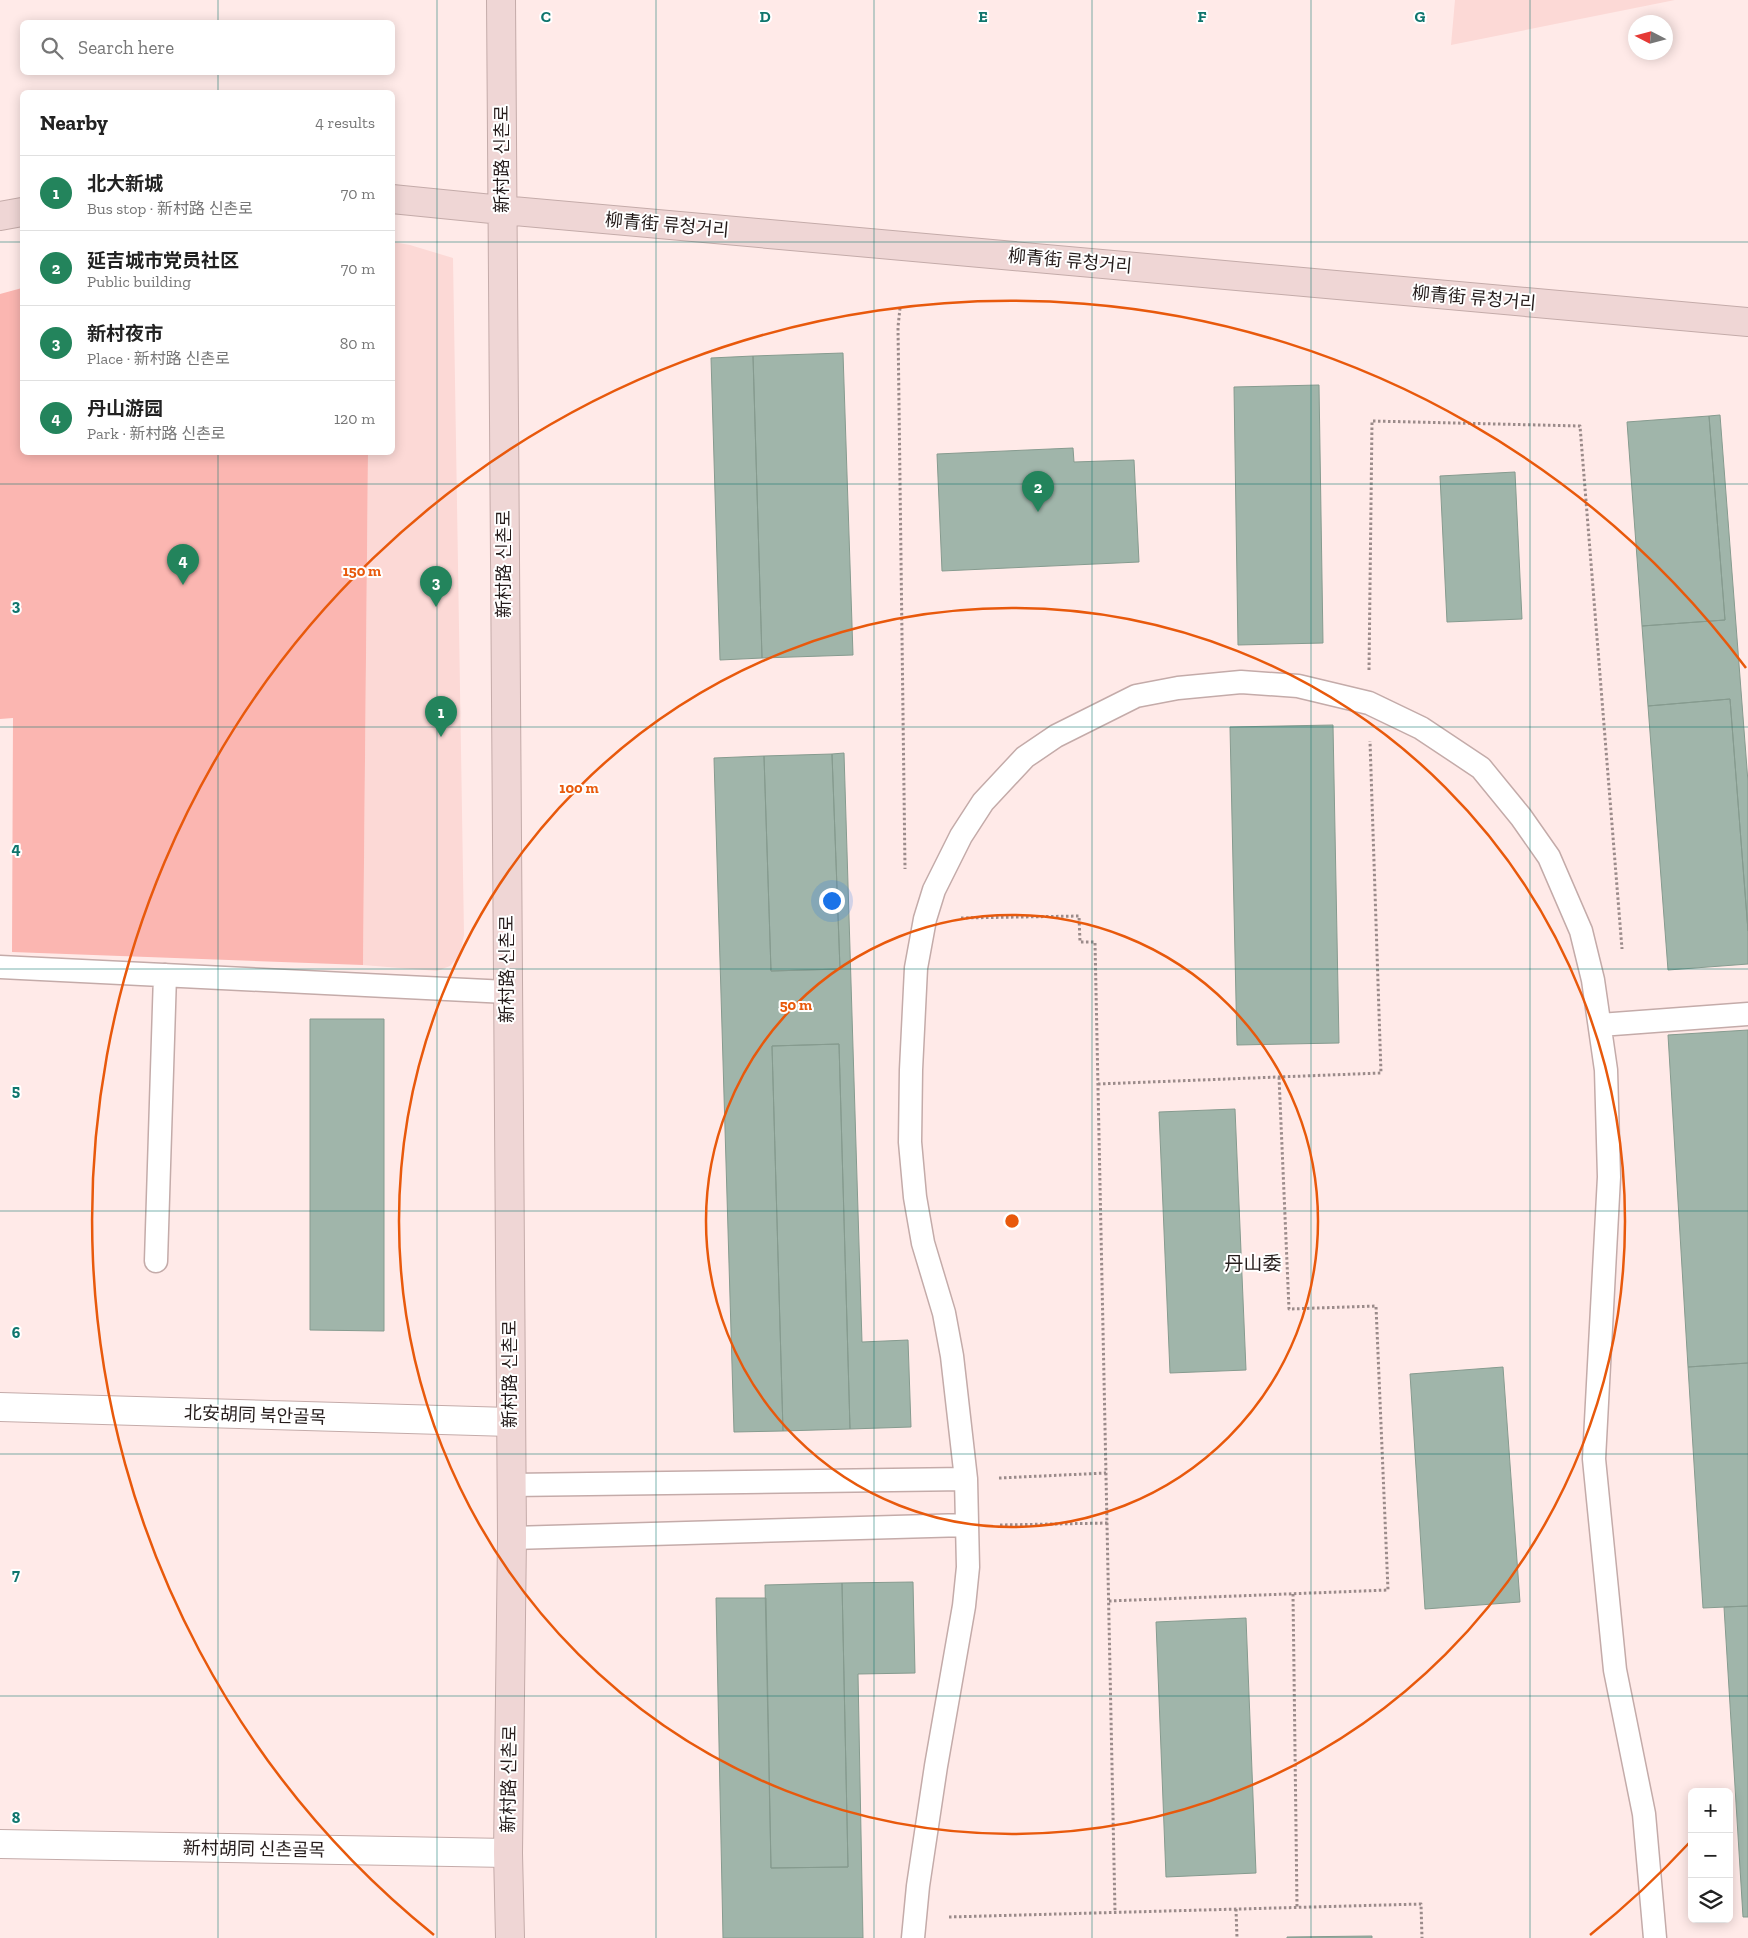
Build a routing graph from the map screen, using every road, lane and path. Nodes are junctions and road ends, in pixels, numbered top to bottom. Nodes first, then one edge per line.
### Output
1 (501, 0) edge
2 (395, 199) edge
3 (502, 210) junction
4 (20, 212) edge
5 (0, 216) edge
6 (900, 308) dead end
7 (1748, 322) edge
8 (906, 871) dead end
9 (925, 919) junction
10 (0, 967) edge
11 (165, 975) junction
12 (507, 992) junction
13 (1748, 1014) edge
14 (1600, 1025) junction
15 (1279, 1077) dead end
16 (156, 1261) dead end
17 (0, 1407) edge
18 (510, 1422) junction
19 (1106, 1473) junction
20 (966, 1479) junction
21 (510, 1485) junction
22 (1108, 1523) junction
23 (966, 1525) junction
24 (512, 1538) junction
25 (1293, 1594) junction
26 (1109, 1601) junction
27 (0, 1844) edge
28 (508, 1853) junction
29 (1297, 1907) junction
30 (1236, 1909) junction
31 (1115, 1912) junction
32 (914, 1928) edge
33 (510, 1938) edge
34 (1237, 1938) edge
35 (1422, 1938) edge
36 (1655, 1938) edge

1 - 3 street, 新村路 신촌로
2 - 3 street, 柳青街 류청거리
3 - 7 street, 柳青街 류청거리
3 - 12 street, 新村路 신촌로
4 - 5 street
6 - 8 path
9 - 14 lane
9 - 19 path
9 - 20 lane
10 - 11 lane
11 - 12 lane
11 - 16 lane
12 - 18 street, 新村路 신촌로
13 - 14 lane
14 - 36 lane
15 - 25 path
17 - 18 street, 北安胡同 북안골목
18 - 21 street, 新村路 신촌로
19 - 20 path
19 - 22 path
20 - 21 lane
20 - 23 lane
21 - 24 street, 新村路 신촌로
22 - 23 path
22 - 26 path
23 - 24 lane
23 - 32 lane
24 - 28 street, 新村路 신촌로
25 - 26 path
25 - 29 path
26 - 31 path
27 - 28 street, 新村胡同 신촌골목
28 - 33 street, 新村路 신촌로
29 - 30 path
29 - 35 path
30 - 31 path
30 - 34 path
31 - 32 path

